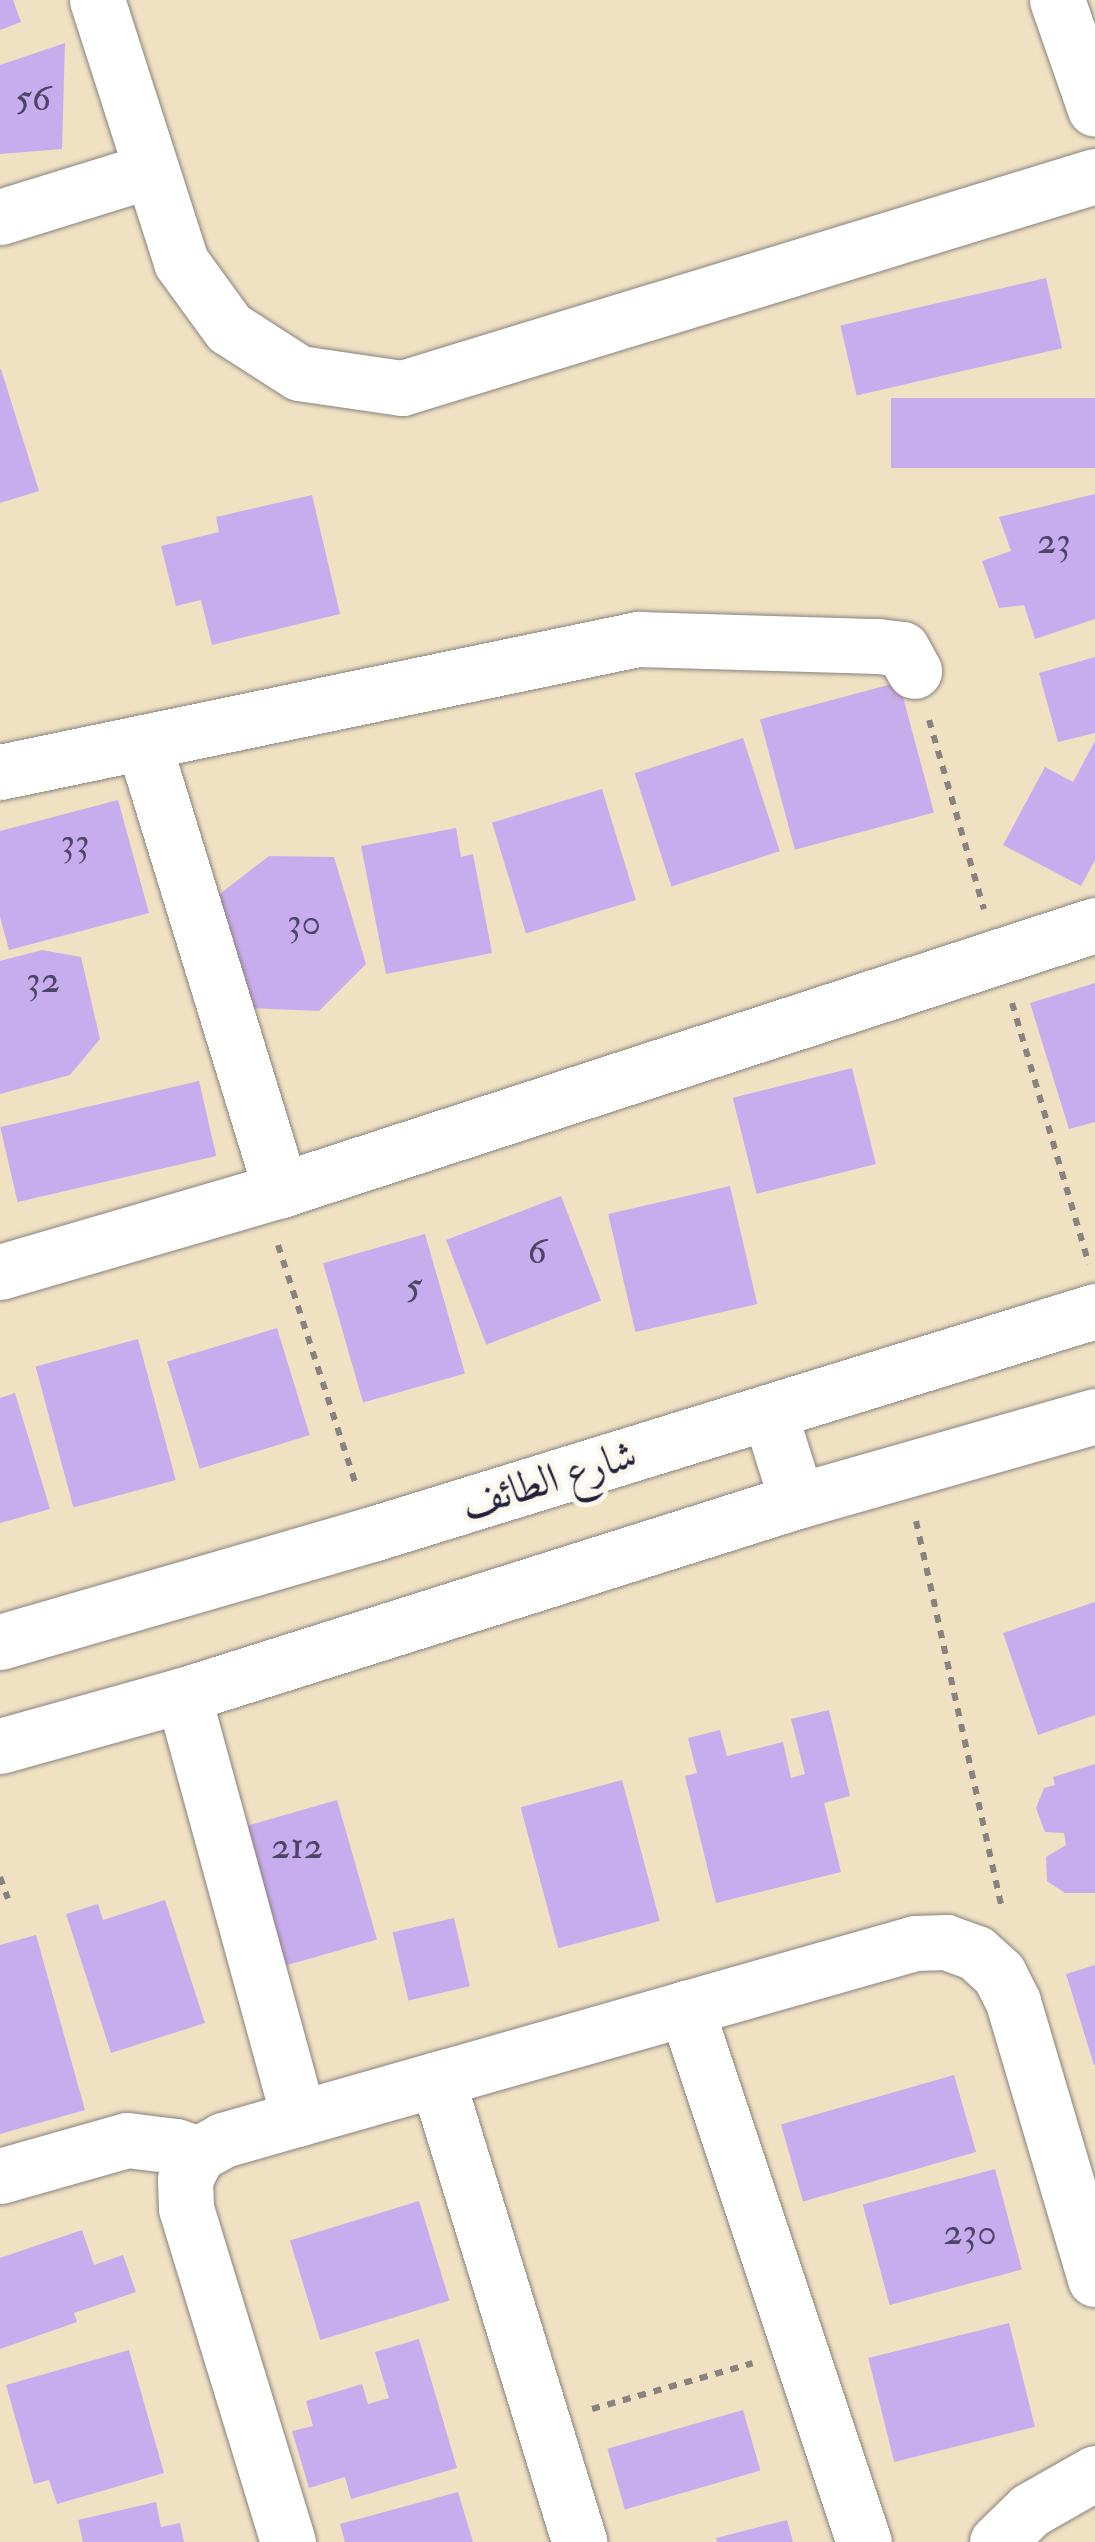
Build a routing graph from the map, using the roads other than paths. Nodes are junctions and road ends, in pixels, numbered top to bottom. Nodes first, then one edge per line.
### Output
1 (97, 0) edge
2 (1057, 0) edge
3 (1095, 109) edge
4 (149, 171) junction
5 (1094, 179) edge
6 (0, 217) edge
7 (914, 670) dead end
8 (143, 742) junction
9 (0, 772) edge
10 (1095, 926) edge
11 (272, 1193) junction
12 (0, 1272) edge
13 (1095, 1310) edge
14 (768, 1412) junction
15 (1095, 1416) edge
16 (797, 1501) junction
17 (0, 1642) edge
18 (183, 1695) junction
19 (0, 1746) edge
20 (686, 2008) junction
21 (438, 2078) junction
22 (299, 2118) junction
23 (198, 2154) junction
24 (0, 2176) edge
25 (1095, 2279) edge
26 (1095, 2474) edge
27 (288, 2542) edge
28 (579, 2542) edge
29 (864, 2542) edge
30 (997, 2542) edge

1 - 4 street
2 - 3 street
4 - 5 street
4 - 6 street
7 - 8 street
8 - 9 street
8 - 11 street
10 - 11 street
11 - 12 street
13 - 14 street, شارع الطائف
14 - 16 street
14 - 17 street, شارع الطائف
15 - 16 street
16 - 18 street
18 - 19 street
18 - 22 street
20 - 21 street
20 - 25 street
20 - 29 street
21 - 22 street
21 - 28 street
22 - 23 street
23 - 24 street
23 - 27 street
26 - 30 street

